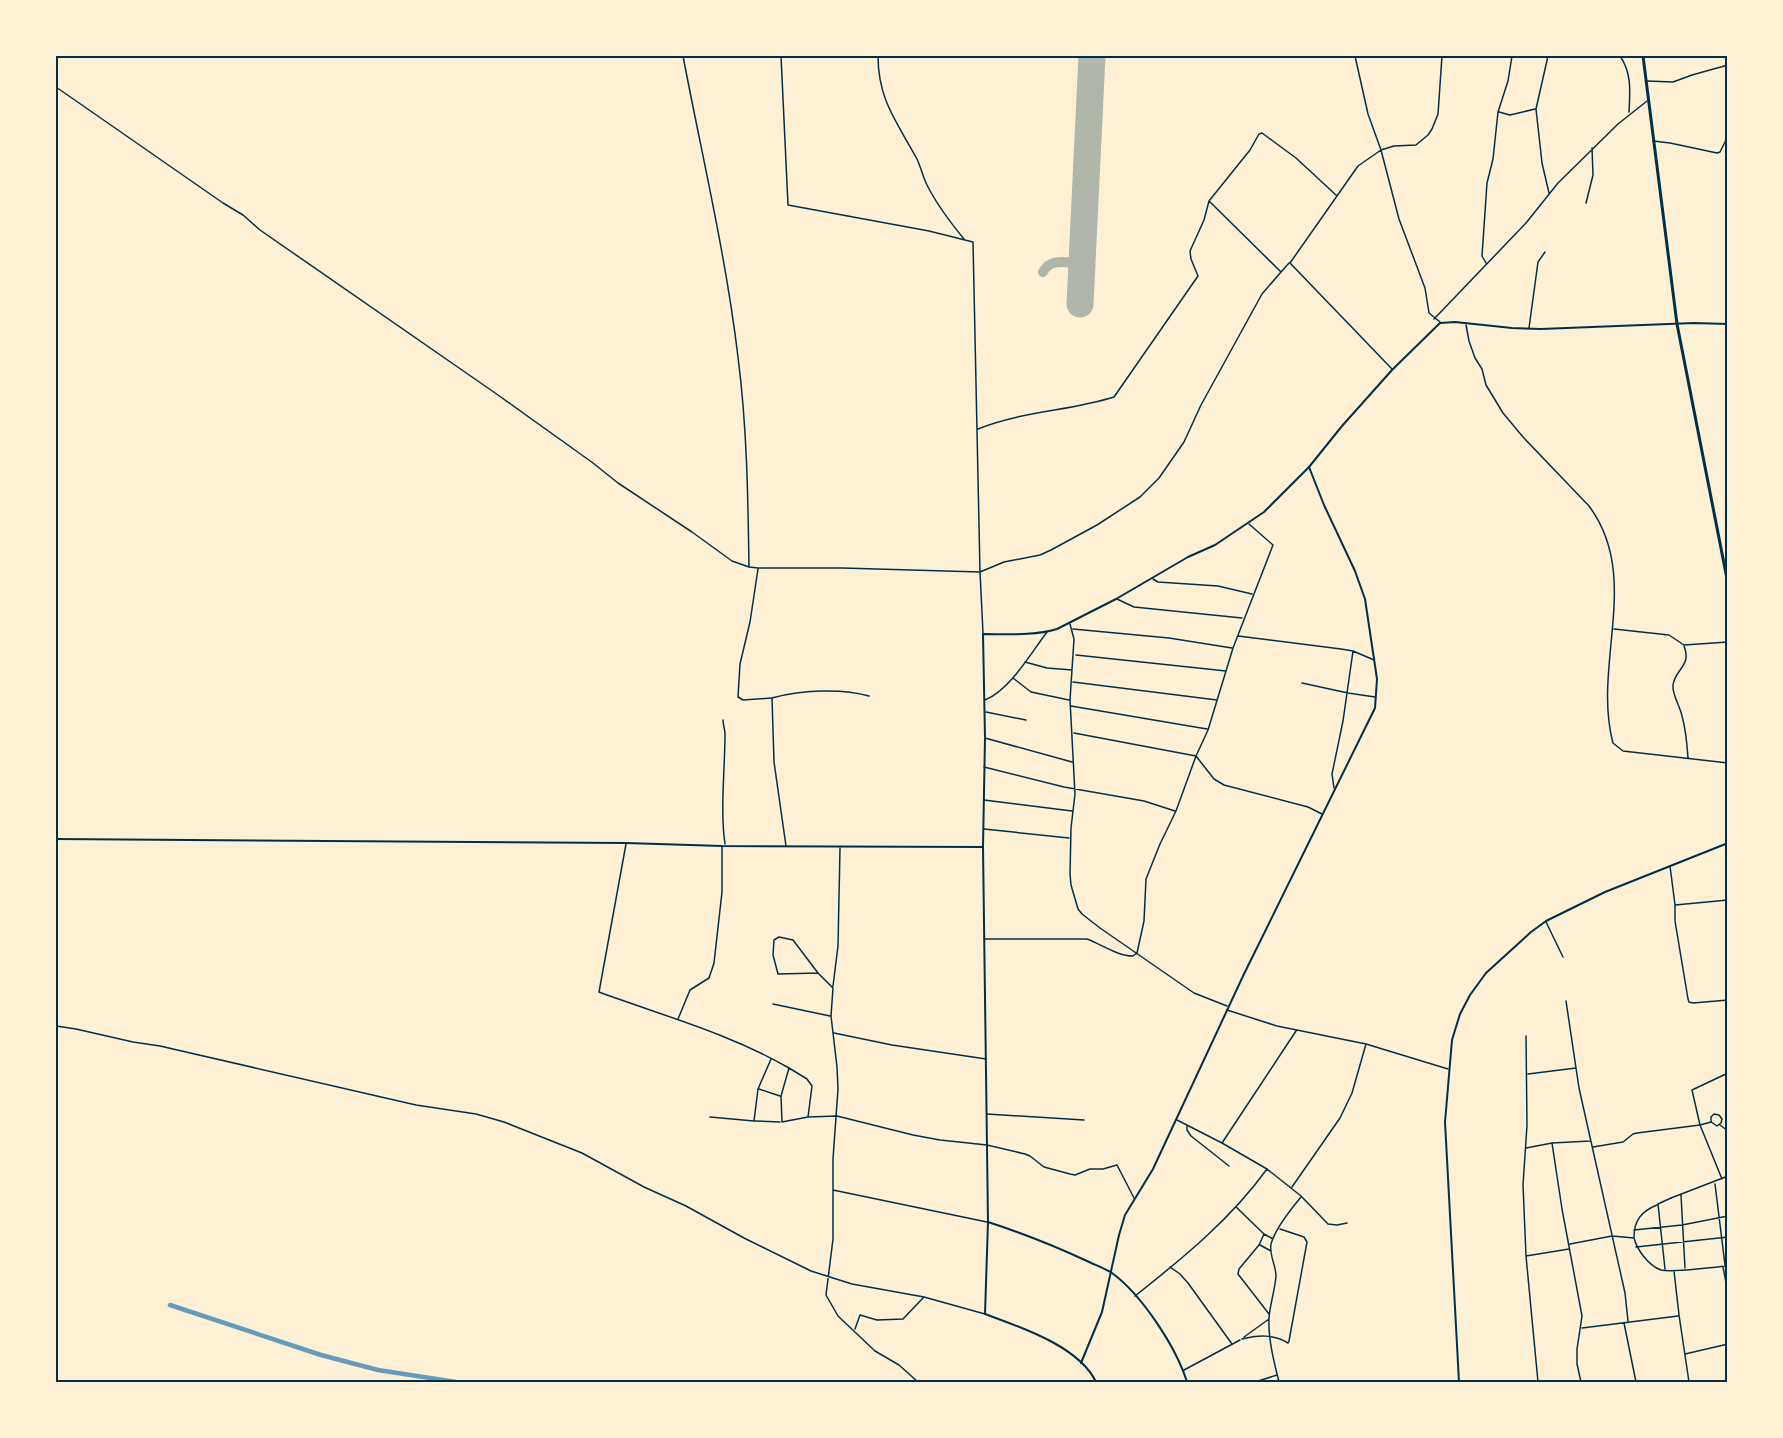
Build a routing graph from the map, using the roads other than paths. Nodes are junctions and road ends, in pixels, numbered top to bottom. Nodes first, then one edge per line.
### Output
1 (683, 56) edge
2 (781, 56) edge
3 (878, 56) edge
4 (1355, 56) edge
5 (1442, 56) edge
6 (1512, 56) edge
7 (1548, 56) edge
8 (1620, 56) edge
9 (1643, 56) edge
10 (1728, 65) edge
11 (1646, 81) junction
12 (56, 87) edge
13 (1648, 100) junction
14 (1536, 109) junction
15 (1498, 112) junction
16 (1629, 114) junction
17 (1728, 136) edge
18 (1652, 141) junction
19 (1592, 148) junction
20 (1381, 150) junction
21 (1549, 194) junction
22 (1336, 195) junction
23 (1209, 201) junction
24 (1586, 203) dead end
25 (965, 240) junction
26 (1545, 252) dead end
27 (1290, 263) junction
28 (1486, 263) junction
29 (1281, 272) junction
30 (1434, 319) junction
31 (1440, 323) junction
32 (1466, 323) junction
33 (1677, 324) junction
34 (1728, 324) edge
35 (1529, 328) junction
36 (1392, 370) junction
37 (978, 430) junction
38 (1309, 467) junction
39 (1249, 524) junction
40 (1726, 562) edge
41 (749, 567) junction
42 (758, 568) junction
43 (980, 572) junction
44 (1151, 578) junction
45 (1728, 584) edge
46 (1253, 594) junction
47 (1116, 599) junction
48 (1243, 619) junction
49 (1069, 623) junction
50 (1072, 629) junction
51 (1613, 629) junction
52 (1047, 632) junction
53 (983, 634) junction
54 (1237, 636) junction
55 (1728, 642) edge
56 (1684, 645) junction
57 (1233, 648) junction
58 (1353, 651) junction
59 (1074, 655) junction
60 (1375, 661) junction
61 (1025, 662) junction
62 (1073, 670) junction
63 (1227, 672) junction
64 (1013, 678) junction
65 (1072, 682) junction
66 (1302, 683) dead end
67 (1348, 693) junction
68 (869, 696) dead end
69 (1376, 697) junction
70 (771, 698) junction
71 (984, 700) junction
72 (1070, 700) junction
73 (1218, 700) junction
74 (1071, 706) junction
75 (984, 712) junction
76 (723, 720) dead end
77 (1026, 720) dead end
78 (1208, 730) junction
79 (1073, 733) junction
80 (985, 738) junction
81 (1196, 756) junction
82 (1688, 758) junction
83 (1073, 762) junction
84 (1728, 763) edge
85 (984, 767) junction
86 (1074, 789) junction
87 (1334, 789) junction
88 (984, 800) junction
89 (1073, 811) junction
90 (1176, 811) junction
91 (1322, 814) junction
92 (984, 828) junction
93 (1070, 838) junction
94 (56, 839) edge
95 (626, 843) junction
96 (1728, 843) edge
97 (723, 846) junction
98 (786, 846) junction
99 (840, 847) junction
100 (983, 847) junction
101 (1670, 866) junction
102 (1728, 900) edge
103 (1675, 904) junction
104 (1546, 921) junction
105 (984, 939) junction
106 (1137, 953) junction
107 (1563, 957) dead end
108 (818, 973) junction
109 (833, 988) junction
110 (1728, 1000) edge
111 (1566, 1001) dead end
112 (773, 1004) dead end
113 (1228, 1008) junction
114 (831, 1016) junction
115 (678, 1020) junction
116 (56, 1026) edge
117 (1296, 1030) junction
118 (833, 1032) junction
119 (1526, 1036) dead end
120 (1366, 1044) junction
121 (771, 1058) junction
122 (987, 1059) junction
123 (789, 1068) junction
124 (1576, 1068) junction
125 (1449, 1069) junction
126 (1728, 1073) edge
127 (1527, 1074) junction
128 (758, 1089) junction
129 (781, 1096) junction
130 (986, 1114) junction
131 (837, 1116) junction
132 (710, 1117) dead end
133 (808, 1117) junction
134 (754, 1120) junction
135 (1084, 1120) dead end
136 (1176, 1120) junction
137 (782, 1122) junction
138 (1711, 1122) junction
139 (1187, 1125) junction
140 (1700, 1125) junction
141 (1719, 1125) junction
142 (1728, 1131) edge
143 (1591, 1141) junction
144 (1222, 1143) junction
145 (1552, 1143) junction
146 (987, 1144) junction
147 (1592, 1147) junction
148 (1524, 1149) junction
149 (1229, 1166) dead end
150 (1267, 1169) junction
151 (1728, 1176) edge
152 (1722, 1179) junction
153 (1715, 1182) junction
154 (1292, 1188) junction
155 (832, 1190) junction
156 (1681, 1194) junction
157 (1301, 1196) junction
158 (1134, 1198) junction
159 (1658, 1204) junction
160 (1235, 1206) junction
161 (1728, 1216) edge
162 (1719, 1218) junction
163 (988, 1222) junction
164 (1347, 1223) dead end
165 (1683, 1224) junction
166 (1660, 1227) junction
167 (1279, 1229) junction
168 (1634, 1230) junction
169 (1264, 1234) junction
170 (1612, 1236) junction
171 (1634, 1238) junction
172 (1722, 1238) junction
173 (1728, 1238) edge
174 (1273, 1239) junction
175 (1683, 1242) junction
176 (1569, 1244) junction
177 (1259, 1245) junction
178 (1662, 1245) junction
179 (1636, 1247) junction
180 (1570, 1249) junction
181 (1271, 1251) junction
182 (1526, 1256) junction
183 (1725, 1266) edge
184 (1170, 1267) junction
185 (1685, 1269) junction
186 (1665, 1270) junction
187 (1674, 1270) junction
188 (1111, 1273) junction
189 (829, 1276) junction
190 (1728, 1293) edge
191 (1135, 1296) junction
192 (924, 1297) junction
193 (985, 1314) junction
194 (1270, 1314) junction
195 (1679, 1316) junction
196 (1269, 1318) junction
197 (1628, 1321) junction
198 (1624, 1322) junction
199 (1582, 1328) junction
200 (854, 1331) junction
201 (1270, 1336) junction
202 (1242, 1339) junction
203 (1728, 1344) edge
204 (1233, 1345) junction
205 (1685, 1354) junction
206 (1081, 1363) junction
207 (1183, 1370) junction
208 (1277, 1375) junction
209 (918, 1383) edge
210 (1096, 1383) edge
211 (1187, 1383) edge
212 (1255, 1383) edge
213 (1279, 1383) edge
214 (1459, 1383) edge
215 (1538, 1383) edge
216 (1581, 1383) edge
217 (1635, 1383) edge
218 (1689, 1383) edge

1 - 41 street
2 - 25 street
3 - 25 street
4 - 20 street
5 - 20 street
6 - 15 street
7 - 14 street
8 - 16 street
9 - 11 main road
10 - 11 street
11 - 13 main road
12 - 41 street
13 - 16 street
13 - 18 main road
14 - 15 street
14 - 21 street
15 - 28 street
16 - 19 street
17 - 18 street
18 - 33 main road
19 - 21 street
19 - 24 street
20 - 22 street
20 - 30 street
21 - 28 street
22 - 23 street
22 - 27 street
23 - 29 street
23 - 37 street
25 - 37 street
26 - 35 street
27 - 29 street
27 - 36 street
28 - 30 street
29 - 43 street
30 - 31 street
31 - 32 main road
31 - 36 main road
32 - 35 main road
32 - 51 street
33 - 34 main road
33 - 35 main road
33 - 40 main road
36 - 38 main road
37 - 43 street
38 - 39 main road
38 - 60 main road
39 - 44 main road
39 - 46 street
40 - 45 main road
41 - 42 street
42 - 43 street
42 - 70 street
43 - 53 street
44 - 46 street
44 - 47 main road
46 - 48 street
47 - 48 street
47 - 49 main road
48 - 54 street
49 - 50 street
49 - 52 main road
50 - 57 street
50 - 59 street
51 - 56 street
51 - 82 street
52 - 53 main road
52 - 61 street
53 - 71 main road
54 - 57 street
54 - 58 street
55 - 56 street
56 - 82 street
57 - 63 street
58 - 60 street
58 - 67 street
59 - 62 street
59 - 63 street
60 - 69 main road
61 - 62 street
61 - 64 street
62 - 65 street
63 - 73 street
64 - 71 street
64 - 72 street
65 - 72 street
65 - 73 street
66 - 67 street
67 - 69 street
67 - 87 street
68 - 70 street
69 - 87 main road
70 - 98 street
71 - 75 main road
72 - 74 street
73 - 78 street
74 - 78 street
74 - 79 street
75 - 77 street
75 - 80 main road
76 - 97 street
78 - 81 street
79 - 81 street
79 - 83 street
80 - 83 street
80 - 85 main road
81 - 90 street
81 - 91 street
82 - 84 street
83 - 86 street
85 - 86 street
85 - 88 main road
86 - 89 street
86 - 90 street
87 - 91 main road
88 - 89 street
88 - 92 main road
89 - 93 street
90 - 106 street
91 - 113 main road
92 - 93 street
92 - 100 main road
93 - 106 street
94 - 95 main road
95 - 97 main road
95 - 115 street
96 - 101 main road
97 - 98 main road
97 - 115 street
98 - 99 main road
99 - 100 main road
99 - 109 street
100 - 105 main road
101 - 103 street
101 - 104 main road
102 - 103 street
103 - 110 street
104 - 107 street
104 - 125 main road
105 - 106 street
105 - 122 main road
106 - 113 street
108 - 108 street
108 - 109 street
109 - 114 street
111 - 124 street
112 - 114 street
113 - 117 street
113 - 136 main road
114 - 118 street
115 - 121 street
116 - 189 street
117 - 120 street
117 - 144 street
118 - 122 street
118 - 131 street
119 - 127 street
120 - 125 street
120 - 154 street
121 - 123 street
121 - 128 street
122 - 130 main road
123 - 129 street
123 - 133 street
124 - 127 street
124 - 143 street
125 - 214 main road
126 - 140 street
127 - 148 street
128 - 129 street
128 - 134 street
129 - 137 street
130 - 135 street
130 - 146 main road
131 - 133 street
131 - 146 street
131 - 155 street
132 - 134 street
133 - 137 street
134 - 137 street
136 - 139 street
136 - 158 main road
138 - 140 street
138 - 141 street
138 - 141 street
139 - 144 street
139 - 149 street
140 - 147 street
140 - 152 street
141 - 142 street
143 - 145 street
143 - 147 street
144 - 150 street
145 - 148 street
145 - 176 street
146 - 158 street
146 - 163 main road
147 - 170 street
148 - 182 street
150 - 154 street
150 - 160 street
151 - 152 street
152 - 153 street
153 - 156 street
153 - 162 street
154 - 157 street
155 - 163 street
155 - 189 street
156 - 159 street
156 - 165 street
157 - 164 street
157 - 167 street
158 - 188 main road
159 - 166 street
159 - 168 street
160 - 169 street
160 - 184 street
161 - 162 street
162 - 165 street
162 - 172 street
163 - 188 main road
163 - 193 main road
165 - 166 street
165 - 175 street
166 - 168 street
166 - 178 street
167 - 174 street
167 - 201 street
168 - 171 street
169 - 174 street
169 - 177 street
170 - 171 street
170 - 176 street
170 - 197 street
171 - 179 street
172 - 173 street
172 - 175 street
172 - 183 street
174 - 181 street
175 - 178 street
175 - 185 street
176 - 180 street
177 - 181 street
177 - 194 street
178 - 179 street
178 - 186 street
179 - 186 street
180 - 182 street
180 - 199 street
181 - 194 street
182 - 215 street
183 - 185 street
183 - 190 street
184 - 191 street
184 - 204 street
185 - 187 street
186 - 187 street
187 - 195 street
188 - 191 main road
188 - 206 main road
189 - 192 street
189 - 200 street
191 - 207 main road
192 - 193 street
192 - 200 street
193 - 206 main road
194 - 196 street
195 - 197 street
195 - 205 street
196 - 201 street
196 - 202 street
197 - 198 street
198 - 199 street
198 - 217 street
199 - 216 street
200 - 209 street
201 - 202 street
201 - 208 street
202 - 204 street
203 - 205 street
204 - 207 street
205 - 218 street
206 - 210 main road
207 - 211 main road
208 - 212 street
208 - 213 street

